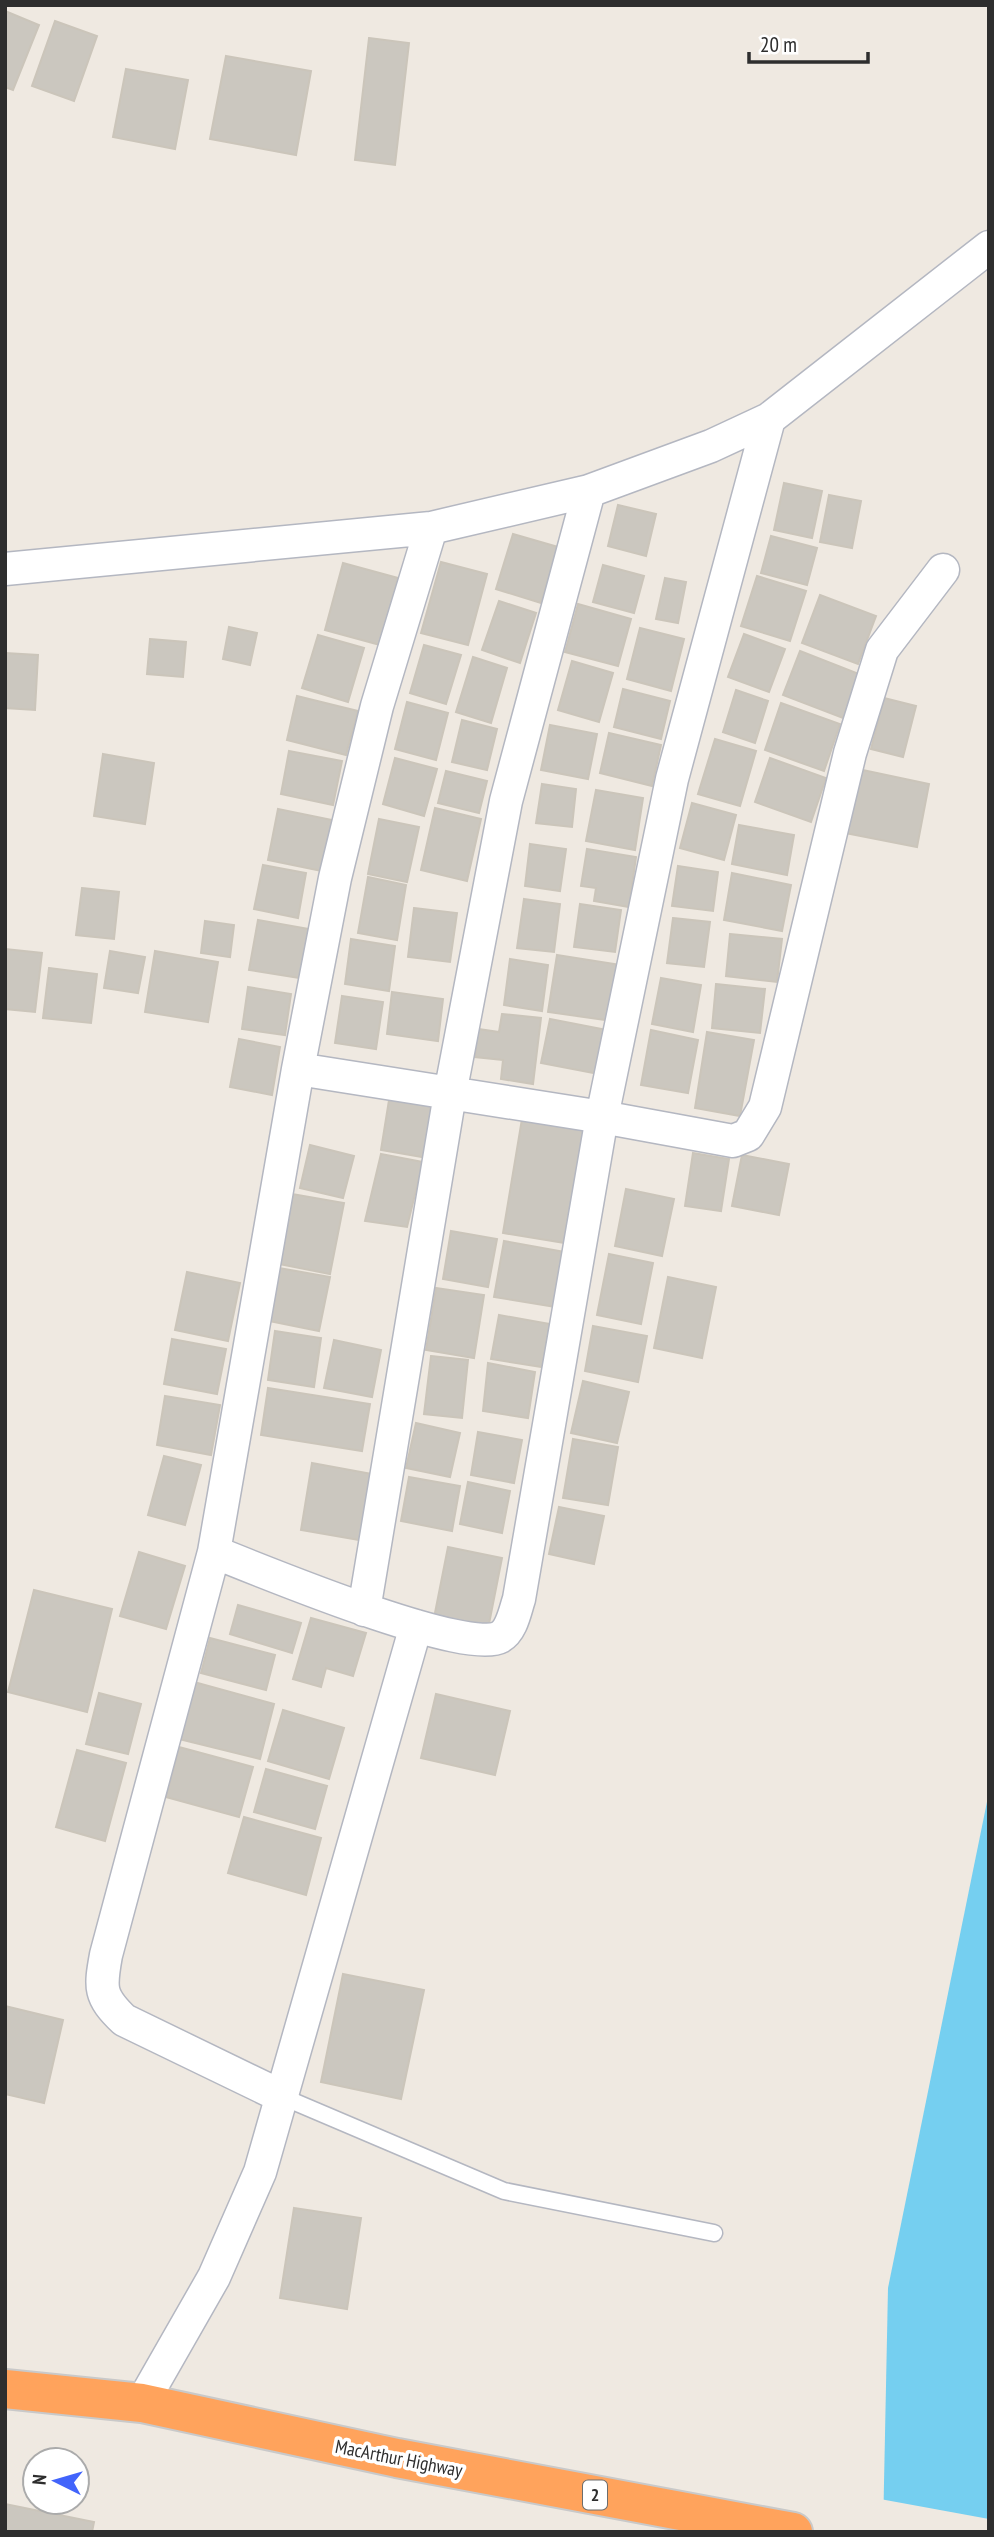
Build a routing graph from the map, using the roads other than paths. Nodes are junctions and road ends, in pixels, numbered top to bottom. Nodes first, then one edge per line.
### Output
1 (983, 252) edge
2 (769, 419) junction
3 (589, 491) junction
4 (431, 528) junction
5 (5, 569) edge
6 (943, 570) dead end
7 (298, 1069) junction
8 (450, 1094) junction
9 (602, 1117) junction
10 (214, 1552) junction
11 (364, 1609) junction
12 (416, 1626) junction
13 (283, 2096) junction
14 (714, 2233) dead end
15 (5, 2389) edge
16 (142, 2403) junction
17 (793, 2532) edge

1 - 2 street
2 - 3 street
2 - 9 street
3 - 4 street
3 - 8 street
4 - 5 street
4 - 7 street
6 - 9 street
7 - 8 street
7 - 10 street
8 - 9 street
8 - 11 street
9 - 12 street
10 - 11 street
10 - 13 street
11 - 12 street
12 - 13 street
13 - 14 lane
13 - 16 street
15 - 16 highway, MacArthur Highway / 2
16 - 17 highway, MacArthur Highway / 2

